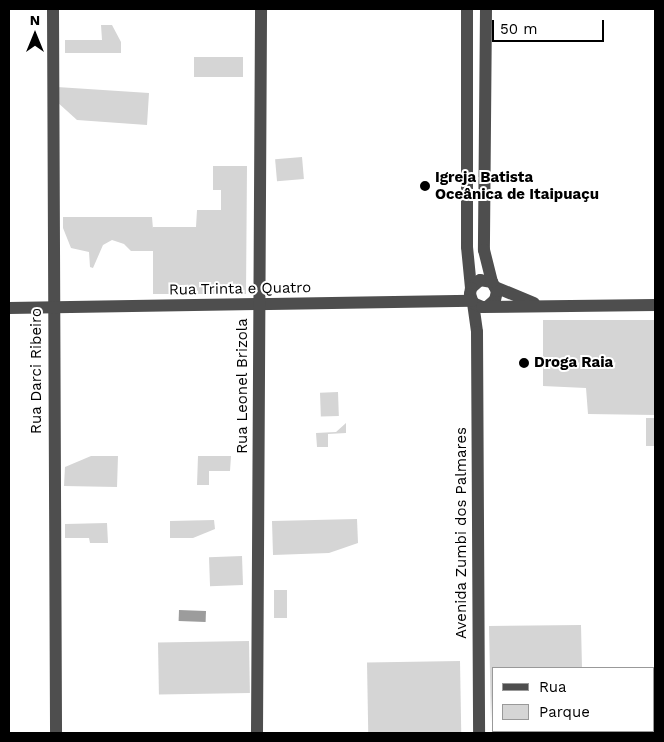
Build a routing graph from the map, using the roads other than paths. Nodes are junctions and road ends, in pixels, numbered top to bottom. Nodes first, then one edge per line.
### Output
1 (53, 9) edge
2 (261, 9) edge
3 (467, 9) edge
4 (486, 9) edge
5 (494, 285) junction
6 (478, 301) junction
7 (536, 304) junction
8 (260, 305) junction
9 (655, 305) edge
10 (9, 308) edge
11 (53, 308) junction
12 (56, 733) edge
13 (258, 733) edge
14 (479, 733) edge

1 - 11 street, Rua Darci Ribeiro
2 - 8 street, Rua Leonel Brizola
3 - 6 street
4 - 5 street
5 - 6 street, Avenida Zumbi dos Palmares
5 - 6 street
5 - 7 street
6 - 7 street
6 - 8 street, Rua Trinta e Quatro
6 - 14 street, Avenida Zumbi dos Palmares
7 - 9 street
8 - 11 street, Rua Trinta e Quatro
8 - 13 street, Rua Leonel Brizola
10 - 11 street, Rua Trinta e Quatro
11 - 12 street, Rua Darci Ribeiro

